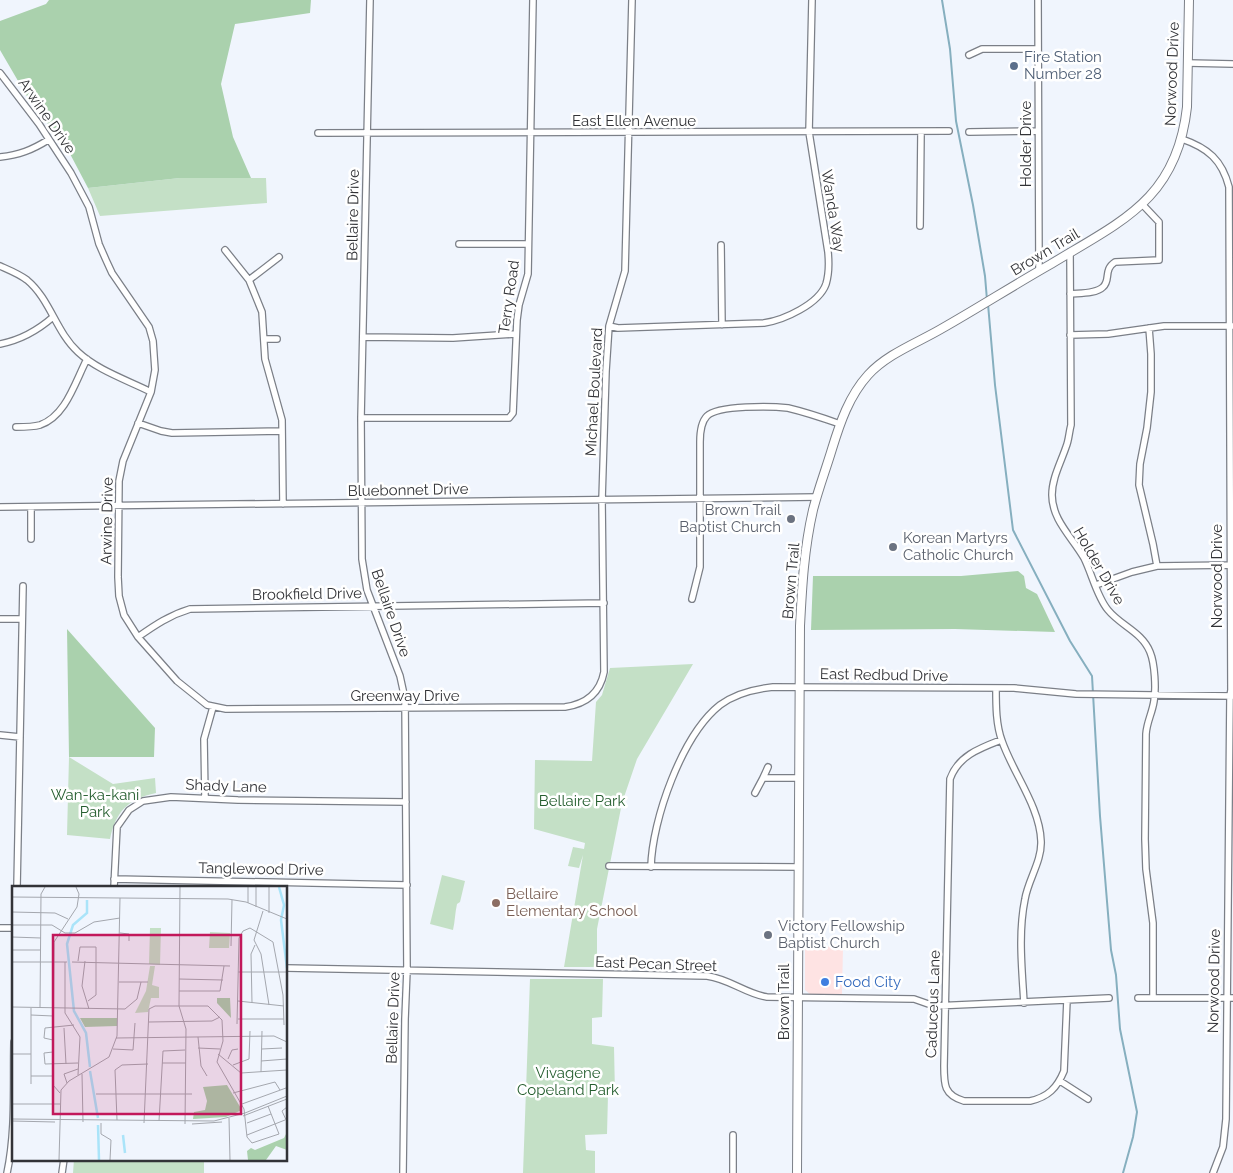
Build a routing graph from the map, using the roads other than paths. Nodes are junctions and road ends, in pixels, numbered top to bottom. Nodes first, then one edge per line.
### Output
1 (370, 0) edge
2 (533, 0) edge
3 (632, 0) edge
4 (812, 0) edge
5 (1038, 0) edge
6 (1188, 0) edge
7 (1038, 49) junction
8 (969, 56) dead end
9 (1188, 63) junction
10 (1233, 64) edge
11 (0, 73) edge
12 (1038, 131) junction
13 (809, 132) junction
14 (921, 132) junction
15 (949, 132) dead end
16 (969, 132) dead end
17 (318, 133) dead end
18 (628, 133) junction
19 (367, 134) junction
20 (531, 134) junction
21 (1182, 139) junction
22 (48, 140) junction
23 (0, 157) edge
24 (1142, 204) junction
25 (920, 226) dead end
26 (458, 244) dead end
27 (528, 244) junction
28 (722, 245) dead end
29 (1231, 247) edge
30 (225, 250) dead end
31 (1070, 252) junction
32 (279, 257) dead end
33 (1039, 258) junction
34 (0, 266) edge
35 (1047, 266) junction
36 (1039, 271) junction
37 (249, 280) junction
38 (1070, 294) junction
39 (53, 317) junction
40 (722, 325) junction
41 (609, 326) junction
42 (1231, 326) edge
43 (1149, 328) junction
44 (516, 334) junction
45 (1070, 335) junction
46 (363, 336) junction
47 (264, 339) junction
48 (277, 339) dead end
49 (0, 344) edge
50 (87, 359) junction
51 (151, 392) junction
52 (1232, 406) edge
53 (361, 418) junction
54 (138, 423) junction
55 (840, 424) junction
56 (16, 427) dead end
57 (282, 431) junction
58 (1232, 485) edge
59 (817, 497) junction
60 (700, 499) junction
61 (602, 500) junction
62 (361, 503) junction
63 (283, 504) junction
64 (118, 506) junction
65 (0, 507) edge
66 (31, 507) junction
67 (31, 539) dead end
68 (1232, 565) edge
69 (1157, 566) junction
70 (1096, 585) junction
71 (23, 586) dead end
72 (692, 599) dead end
73 (604, 603) junction
74 (374, 606) junction
75 (0, 619) edge
76 (22, 619) junction
77 (138, 637) junction
78 (1232, 644) edge
79 (800, 687) junction
80 (996, 688) junction
81 (594, 694) joint
82 (1154, 696) junction
83 (1231, 696) edge
84 (213, 707) junction
85 (405, 708) junction
86 (0, 735) edge
87 (20, 737) junction
88 (1001, 740) junction
89 (768, 767) dead end
90 (763, 778) junction
91 (799, 778) junction
92 (755, 793) dead end
93 (205, 798) junction
94 (406, 802) junction
95 (609, 866) dead end
96 (651, 866) junction
97 (799, 867) junction
98 (114, 879) junction
99 (407, 885) junction
100 (17, 886) edge
101 (114, 886) edge
102 (288, 968) edge
103 (408, 970) junction
104 (798, 998) junction
105 (1109, 998) dead end
106 (1138, 998) dead end
107 (1152, 998) junction
108 (1230, 998) edge
109 (1067, 1000) junction
110 (1024, 1003) junction
111 (944, 1006) junction
112 (1060, 1081) junction
113 (1088, 1099) dead end
114 (12, 1135) edge
115 (733, 1135) dead end
116 (64, 1160) edge
117 (7, 1173) edge
118 (62, 1173) edge
119 (402, 1173) edge
120 (733, 1173) edge
121 (797, 1173) edge
122 (1213, 1173) edge

1 - 19 street, Bellaire Drive
2 - 20 street, Terry Road
3 - 18 street, Michael Boulevard
4 - 13 street, Wanda Way
5 - 7 street, Holder Drive
6 - 9 main road, Norwood Drive
7 - 8 street
7 - 12 street, Holder Drive
9 - 10 street
9 - 21 main road, Norwood Drive
11 - 22 street, Arwine Drive
12 - 16 street
12 - 33 street, Holder Drive
13 - 14 street, East Ellen Avenue
13 - 18 street, East Ellen Avenue
13 - 40 street, Wanda Way
14 - 15 street, East Ellen Avenue
14 - 25 street
17 - 19 street, East Ellen Avenue
18 - 20 street, East Ellen Avenue
18 - 41 street, Michael Boulevard
19 - 20 street, East Ellen Avenue
19 - 46 street, Bellaire Drive
20 - 27 street, Terry Road
21 - 24 main road, Brown Trail
21 - 29 street, Norwood Drive
22 - 23 street
22 - 51 street, Arwine Drive
24 - 31 main road, Brown Trail
24 - 38 street
26 - 27 street
27 - 44 street, Terry Road
28 - 40 street
29 - 42 street, Norwood Drive
30 - 37 street
31 - 35 main road, Brown Trail
31 - 38 street, Holder Drive
32 - 37 street
33 - 35 street
33 - 36 street, Holder Drive
34 - 39 street
35 - 36 main road, Brown Trail
36 - 55 main road, Brown Trail
37 - 47 street
38 - 45 street, Holder Drive
39 - 49 street
39 - 50 street
40 - 41 street, Wanda Way
41 - 61 street, Michael Boulevard
42 - 43 street
42 - 52 street, Norwood Drive
43 - 45 street
43 - 69 street
44 - 46 street
44 - 53 street, Terry Road
45 - 70 street, Holder Drive
46 - 53 street, Bellaire Drive
47 - 48 street
47 - 57 street
50 - 51 street
50 - 56 street
51 - 54 street, Arwine Drive
52 - 58 street, Norwood Drive
53 - 62 street, Bellaire Drive
54 - 57 street
54 - 64 street, Arwine Drive
55 - 59 main road, Brown Trail
55 - 60 street
57 - 63 street
58 - 68 street, Norwood Drive
59 - 60 street, Bluebonnet Drive
59 - 79 main road, Brown Trail
60 - 61 street, Bluebonnet Drive
60 - 72 street
61 - 62 street, Bluebonnet Drive
61 - 73 street, Michael Boulevard
62 - 63 street, Bluebonnet Drive
62 - 74 street, Bellaire Drive
63 - 64 street, Bluebonnet Drive
64 - 66 street, Bluebonnet Drive
64 - 77 street, Arwine Drive
65 - 66 street, Bluebonnet Drive
66 - 67 street
68 - 69 street
68 - 78 street, Norwood Drive
69 - 70 street
70 - 82 street, Holder Drive
71 - 76 street
73 - 74 street, Brookfield Drive
73 - 81 street, Michael Boulevard
74 - 77 street, Brookfield Drive
74 - 85 street, Bellaire Drive
75 - 76 street
76 - 87 street
77 - 84 street, Arwine Drive
78 - 83 street, Norwood Drive
79 - 80 street, East Redbud Drive
79 - 91 main road, Brown Trail
79 - 96 street, East Redbud Drive
80 - 82 street, East Redbud Drive
80 - 88 street
81 - 85 street, Greenway Drive
82 - 83 street, East Redbud Drive
82 - 107 street, Holder Drive
83 - 108 street, Norwood Drive
84 - 85 street, Greenway Drive
84 - 93 street
85 - 94 street, Bellaire Drive
86 - 87 street
87 - 100 street
88 - 110 street
88 - 111 street, Caduceus Lane
89 - 90 street
90 - 91 street
90 - 92 street
91 - 97 main road, Brown Trail
93 - 94 street, Shady Lane
93 - 98 street, Shady Lane
94 - 99 street, Bellaire Drive
95 - 96 street
96 - 97 street
97 - 104 main road, Brown Trail
98 - 99 street, Tanglewood Drive
98 - 101 street, Shady Lane
99 - 103 street, Bellaire Drive
102 - 103 street, East Pecan Street
103 - 104 street, East Pecan Street
103 - 119 street, Bellaire Drive
104 - 111 street, East Pecan Street
104 - 121 main road, Brown Trail
105 - 109 street, East Pecan Street
106 - 107 street
107 - 108 street
108 - 122 street, Norwood Drive
109 - 110 street, East Pecan Street
109 - 112 street
110 - 111 street, East Pecan Street
111 - 112 street, Caduceus Lane
112 - 113 street
114 - 117 street
115 - 120 street
116 - 118 street

